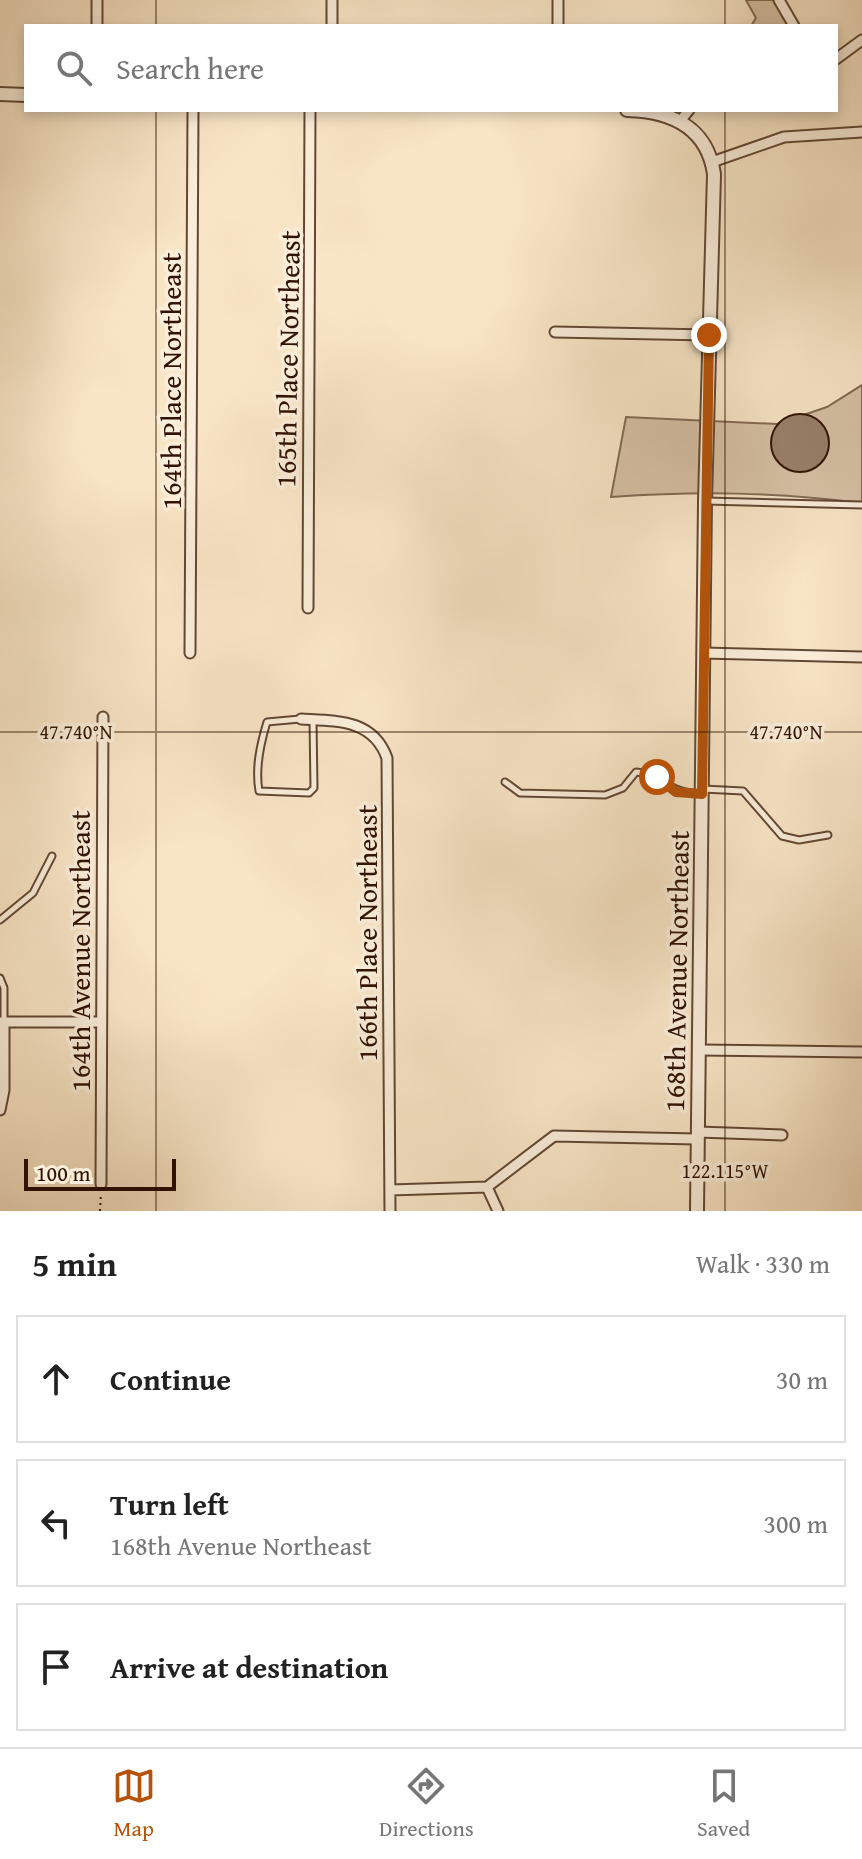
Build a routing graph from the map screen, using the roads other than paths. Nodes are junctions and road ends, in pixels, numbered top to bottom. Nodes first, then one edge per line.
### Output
1 (97, 0) edge
2 (332, 0) edge
3 (558, 0) edge
4 (779, 0) edge
5 (97, 24) edge
6 (332, 24) edge
7 (558, 24) edge
8 (793, 24) edge
9 (862, 40) edge
10 (838, 58) edge
11 (0, 94) edge
12 (24, 95) edge
13 (193, 112) edge
14 (310, 112) edge
15 (659, 112) edge
16 (685, 115) edge
17 (862, 132) edge
18 (712, 162) junction
19 (555, 332) dead end
20 (709, 335) junction
21 (705, 501) junction
22 (862, 505) edge
23 (308, 608) dead end
24 (190, 653) dead end
25 (703, 653) junction
26 (862, 657) edge
27 (103, 717) dead end
28 (301, 719) joint
29 (313, 720) junction
30 (505, 782) dead end
31 (702, 792) junction
32 (828, 835) dead end
33 (52, 856) dead end
34 (0, 920) edge
35 (0, 978) edge
36 (2, 1022) edge
37 (100, 1022) junction
38 (699, 1050) junction
39 (862, 1052) edge
40 (0, 1110) edge
41 (782, 1135) dead end
42 (698, 1136) junction
43 (101, 1184) road end
44 (487, 1187) junction
45 (390, 1190) junction
46 (390, 1211) edge
47 (498, 1211) edge
48 (697, 1211) edge

1 - 5 street
2 - 6 street
3 - 7 street
4 - 8 street
9 - 10 street
11 - 12 street
13 - 24 street, 164th Place Northeast
14 - 23 street, 165th Place Northeast
15 - 16 street
16 - 18 street
17 - 18 street
18 - 20 street, 168th Avenue Northeast
19 - 20 street
20 - 21 street, 168th Avenue Northeast
21 - 22 lane
21 - 25 street, 168th Avenue Northeast
25 - 26 street
25 - 31 street, 168th Avenue Northeast
27 - 37 street, 164th Avenue Northeast
28 - 29 street, 166th Place Northeast
28 - 29 lane
29 - 45 street, 166th Place Northeast
30 - 31 lane
31 - 32 lane
31 - 38 street, 168th Avenue Northeast
33 - 34 lane
35 - 36 lane
36 - 37 street
36 - 40 street
37 - 43 street, 164th Avenue Northeast
38 - 39 street
38 - 42 street, 168th Avenue Northeast
41 - 42 street
42 - 44 street
42 - 48 street, 168th Avenue Northeast
44 - 45 street
44 - 47 street
45 - 46 street, 166th Place Northeast

